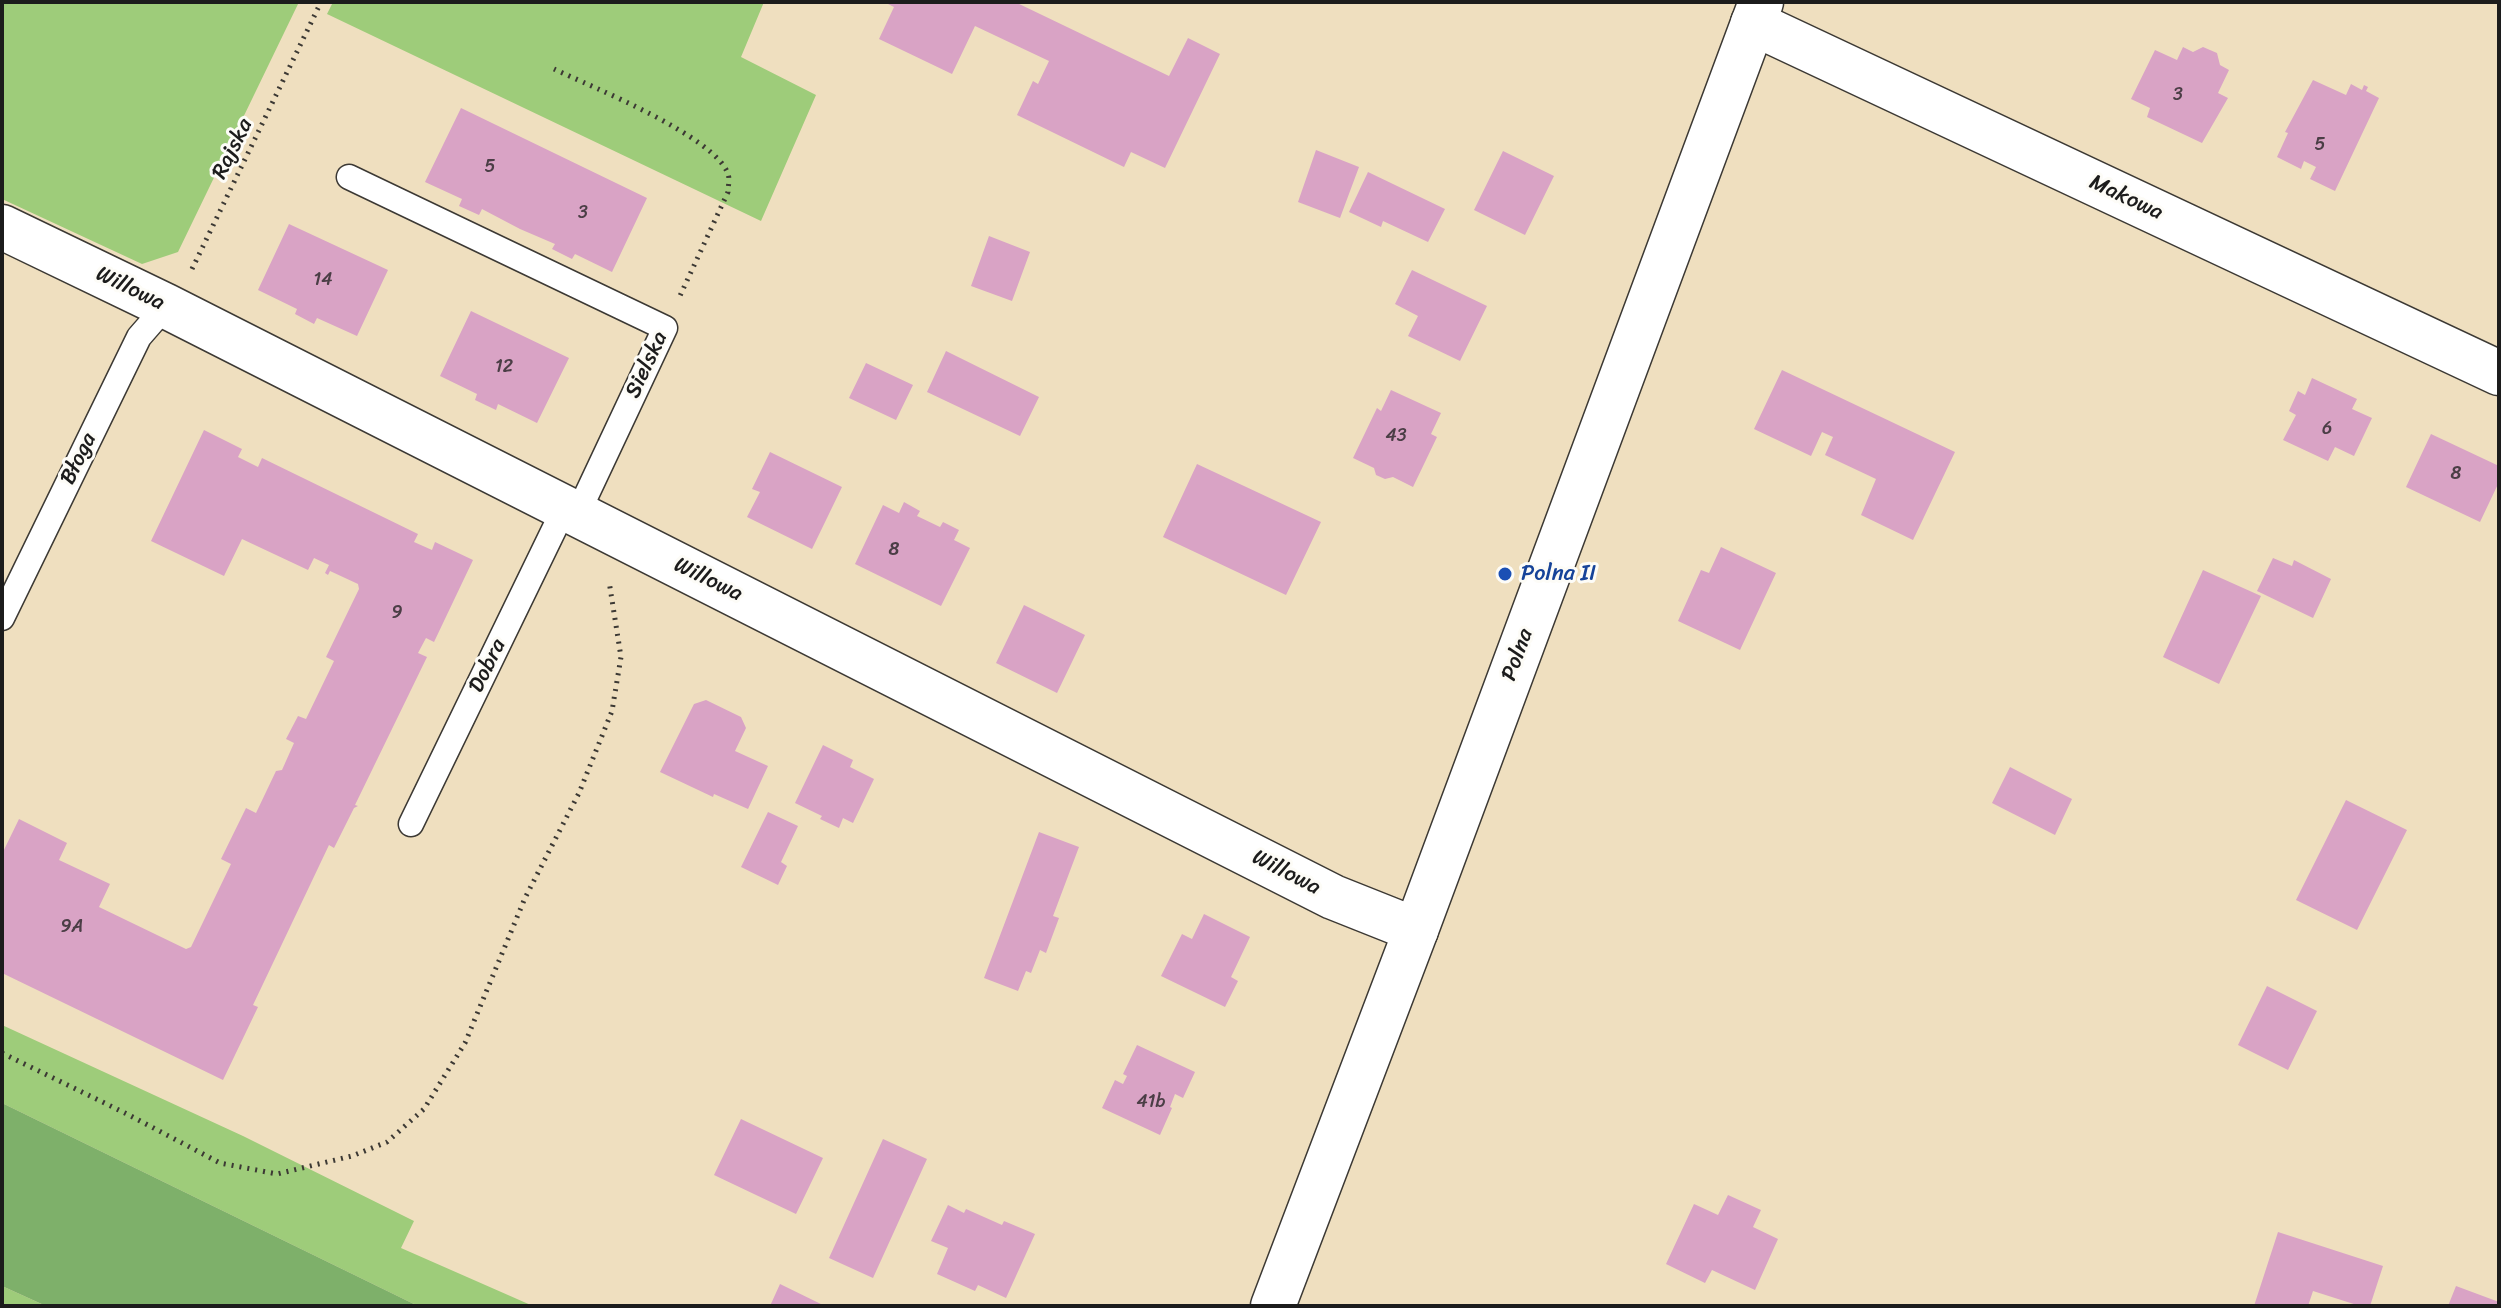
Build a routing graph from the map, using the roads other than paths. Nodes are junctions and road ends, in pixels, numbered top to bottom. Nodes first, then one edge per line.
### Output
1 (1757, 13) edge
2 (349, 177) dead end
3 (2, 227) edge
4 (166, 306) junction
5 (2499, 373) edge
6 (570, 512) junction
7 (2, 618) edge
8 (411, 824) dead end
9 (1416, 930) junction
10 (1273, 1306) edge

1 - 5 street, Makowa
1 - 9 street, Polna
2 - 6 lane, Sielska
3 - 4 street, Willowa
4 - 6 street, Willowa
4 - 7 lane, Błoga
6 - 8 lane, Dobra
6 - 9 street, Willowa
9 - 10 street, Polna

